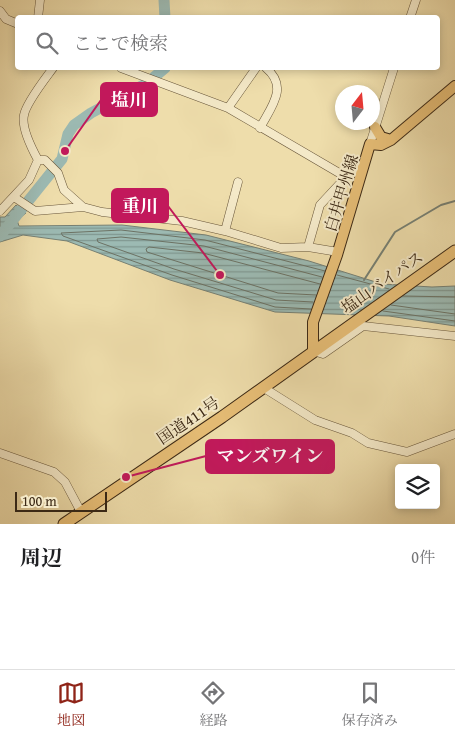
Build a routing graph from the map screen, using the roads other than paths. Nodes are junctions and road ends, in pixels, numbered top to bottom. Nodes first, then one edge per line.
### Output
1 (40, 0) edge
2 (416, 0) edge
3 (0, 12) edge
4 (38, 15) edge
5 (411, 15) edge
6 (15, 23) edge
7 (52, 70) edge
8 (127, 70) edge
9 (255, 70) edge
10 (269, 70) edge
11 (393, 70) edge
12 (455, 86) edge
13 (228, 108) junction
14 (380, 111) edge
15 (260, 128) junction
16 (374, 130) edge
17 (377, 130) edge
18 (391, 140) junction
19 (370, 144) junction
20 (42, 160) junction
21 (367, 161) junction
22 (346, 177) junction
23 (238, 182) dead end
24 (14, 197) junction
25 (83, 207) junction
26 (0, 211) edge
27 (225, 231) junction
28 (308, 247) junction
29 (338, 253) junction
30 (452, 255) edge
31 (455, 336) edge
32 (328, 340) joint
33 (313, 351) junction
34 (264, 388) junction
35 (455, 434) edge
36 (0, 453) edge
37 (81, 512) junction
38 (64, 524) edge

1 - 4 street
2 - 5 street
3 - 6 street
7 - 20 street
8 - 13 street
9 - 13 street
10 - 15 street
11 - 14 street
12 - 18 main road, 白井甲州線
13 - 15 street
15 - 22 street
16 - 19 street
17 - 18 main road
18 - 19 main road, 白井甲州線
19 - 21 main road, 白井甲州線
20 - 24 street
20 - 25 street
21 - 22 street
21 - 29 main road, 白井甲州線
22 - 28 street
23 - 27 street
24 - 25 street
24 - 26 street
25 - 27 street
27 - 28 street
28 - 29 street
29 - 33 main road, 白井甲州線
30 - 32 highway, 塩山バイパス
31 - 33 street
32 - 33 highway, 国道411号
33 - 34 highway, 国道411号
34 - 35 street
34 - 37 highway, 国道411号
36 - 37 street
37 - 38 highway, 国道411号

